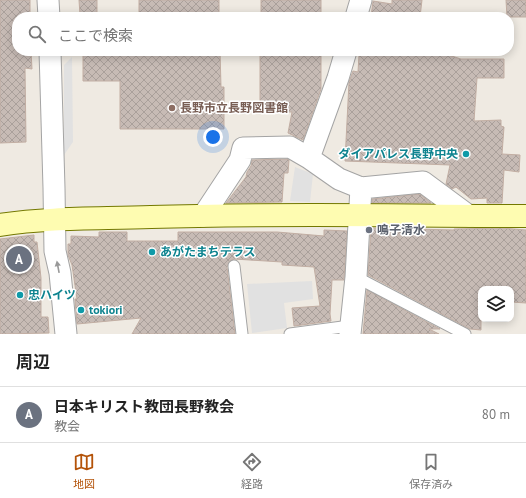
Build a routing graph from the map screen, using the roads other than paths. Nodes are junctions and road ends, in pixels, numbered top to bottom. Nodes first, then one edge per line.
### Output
1 (48, 0) edge
2 (361, 0) edge
3 (49, 12) edge
4 (357, 12) edge
5 (50, 56) edge
6 (345, 56) edge
7 (308, 158) junction
8 (361, 188) junction
9 (204, 216) junction
10 (360, 216) junction
11 (469, 216) junction
12 (526, 216) edge
13 (54, 220) junction
14 (0, 225) edge
15 (234, 266) dead end
16 (356, 277) junction
17 (350, 330) edge
18 (66, 334) edge
19 (242, 334) edge
20 (290, 334) edge
21 (465, 334) edge

1 - 3 street
2 - 4 street
5 - 13 street
6 - 7 street
7 - 8 street
7 - 9 street
8 - 10 street
8 - 11 street
9 - 10 street
9 - 13 street
10 - 11 street
10 - 16 street
11 - 12 street
13 - 14 street
18 -> 13 street
15 - 19 lane
16 - 17 street
16 - 21 lane
17 - 20 lane

